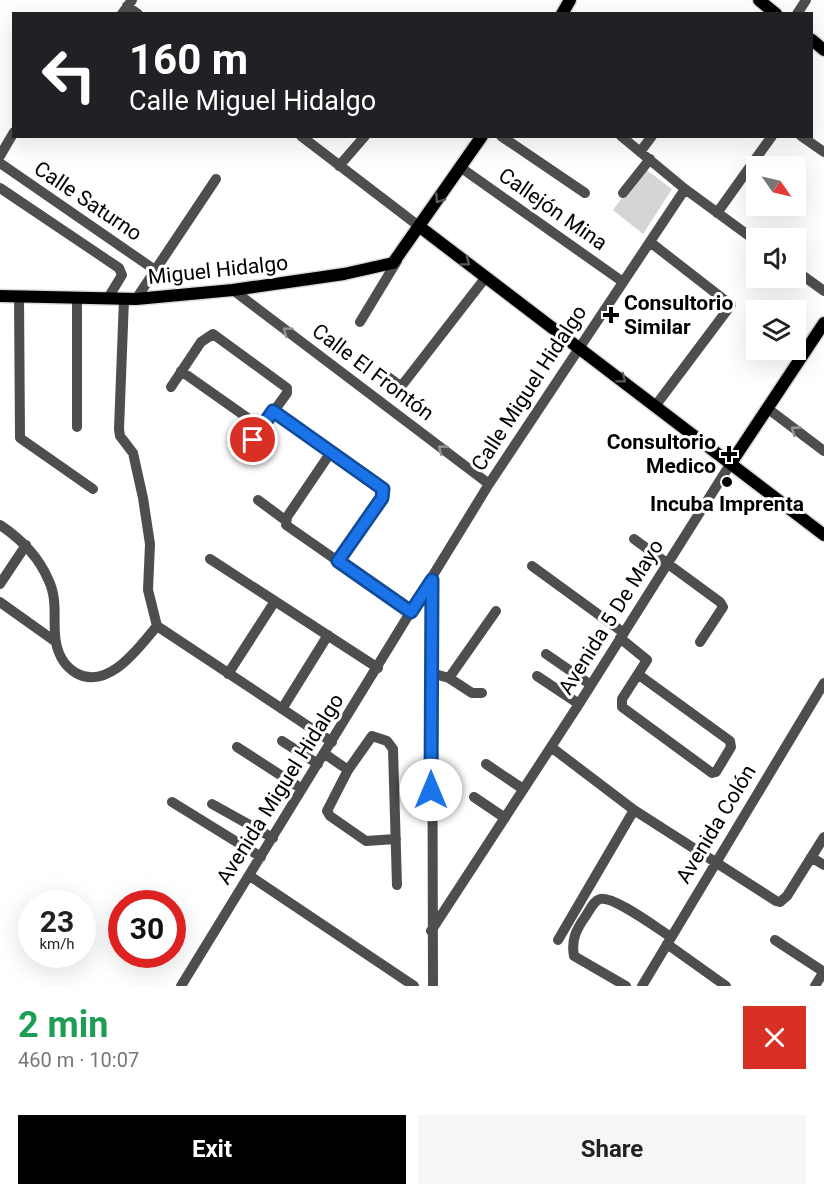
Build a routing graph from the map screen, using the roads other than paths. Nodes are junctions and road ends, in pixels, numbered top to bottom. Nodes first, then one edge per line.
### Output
1 (759, 0) edge
2 (774, 12) edge
3 (12, 135) edge
4 (304, 138) edge
5 (363, 138) edge
6 (481, 138) edge
7 (504, 138) edge
8 (623, 138) edge
9 (650, 138) edge
10 (771, 138) edge
11 (804, 138) edge
12 (640, 152) junction
13 (824, 152) edge
14 (0, 156) edge
15 (650, 159) junction
16 (0, 163) edge
17 (339, 166) junction
18 (460, 167) junction
19 (216, 179) dead end
20 (0, 188) edge
21 (685, 189) junction
22 (585, 193) dead end
23 (623, 193) dead end
24 (717, 213) junction
25 (420, 227) junction
26 (746, 234) edge
27 (650, 242) junction
28 (397, 261) junction
29 (155, 270) junction
30 (486, 277) junction
31 (806, 278) edge
32 (623, 282) junction
33 (233, 290) junction
34 (824, 291) edge
35 (0, 296) edge
36 (19, 297) junction
37 (78, 298) junction
38 (108, 298) junction
39 (130, 299) junction
40 (360, 322) dead end
41 (824, 323) edge
42 (579, 346) junction
43 (182, 371) junction
44 (380, 371) dead end
45 (171, 387) dead end
46 (656, 405) junction
47 (767, 408) junction
48 (273, 411) junction
49 (77, 427) dead end
50 (262, 428) junction
51 (253, 440) dead end
52 (824, 451) edge
53 (331, 453) junction
54 (731, 463) junction
55 (489, 484) junction
56 (93, 489) dead end
57 (258, 500) dead end
58 (286, 523) junction
59 (0, 525) edge
60 (824, 535) edge
61 (634, 539) dead end
62 (26, 545) junction
63 (210, 559) dead end
64 (338, 561) junction
65 (668, 563) junction
66 (532, 566) dead end
67 (432, 580) junction
68 (0, 584) edge
69 (275, 601) junction
70 (0, 602) edge
71 (496, 611) dead end
72 (411, 612) junction
73 (157, 626) junction
74 (328, 635) junction
75 (622, 635) junction
76 (56, 642) junction
77 (700, 642) dead end
78 (546, 654) dead end
79 (378, 668) junction
80 (431, 673) junction
81 (228, 674) junction
82 (639, 675) junction
83 (537, 676) dead end
84 (449, 678) junction
85 (824, 683) edge
86 (591, 685) junction
87 (482, 693) dead end
88 (579, 704) junction
89 (282, 709) junction
90 (282, 741) dead end
91 (332, 742) junction
92 (237, 747) dead end
93 (551, 747) junction
94 (324, 754) junction
95 (318, 764) junction
96 (486, 764) dead end
97 (348, 770) junction
98 (303, 789) junction
99 (523, 789) junction
100 (474, 797) dead end
101 (172, 802) dead end
102 (212, 804) dead end
103 (634, 810) junction
104 (505, 818) junction
105 (824, 837) edge
106 (273, 838) junction
107 (396, 839) junction
108 (261, 857) junction
109 (811, 857) junction
110 (715, 863) junction
111 (824, 866) edge
112 (250, 876) junction
113 (397, 885) dead end
114 (431, 931) junction
115 (558, 940) dead end
116 (669, 940) junction
117 (775, 940) dead end
118 (824, 972) edge
119 (181, 986) edge
120 (414, 986) edge
121 (433, 986) edge
122 (626, 986) edge
123 (642, 986) edge
124 (726, 986) edge
125 (815, 986) edge

1 - 2 main road
3 - 14 street
4 - 17 street
5 - 17 street
6 - 18 main road
7 - 22 street
8 - 12 street
9 - 12 street
10 - 24 street
11 - 13 street
12 - 15 street
15 - 21 street
15 - 23 street
16 - 29 street, Calle Saturno
17 - 25 street
18 -> 25 main road
18 - 32 street, Callejón Mina
19 - 29 street
20 - 38 street
21 - 24 street
21 - 27 street, Calle Miguel Hidalgo
24 - 26 street
25 - 28 main road
25 -> 30 main road
27 - 32 street, Calle Miguel Hidalgo
27 - 46 street
28 - 33 main road, Miguel Hidalgo
28 - 40 street
29 - 39 street
30 - 42 main road
30 - 44 street
31 - 34 street
32 - 42 street, Calle Miguel Hidalgo
33 - 39 main road, Miguel Hidalgo
55 -> 33 street, Calle El Frontón
35 - 36 main road, Miguel Hidalgo
36 - 37 main road, Miguel Hidalgo
36 - 56 street
37 - 38 main road, Miguel Hidalgo
37 - 49 street
38 - 39 main road, Miguel Hidalgo
39 - 73 street
41 - 47 main road, Avenida 5 De Mayo
42 -> 46 main road
42 - 55 street, Calle Miguel Hidalgo
43 - 45 street
43 - 48 street
43 - 50 street
46 - 54 main road
52 -> 47 street
47 - 54 main road, Avenida 5 De Mayo
48 - 50 street
48 - 53 street
50 - 51 street
53 - 58 street
53 - 64 street
54 - 60 main road
54 - 65 street, Avenida 5 De Mayo
55 - 67 street, Calle Miguel Hidalgo
57 - 58 street
58 - 64 street
59 - 62 street
61 - 65 street
62 - 68 street
62 - 76 street
63 - 69 street
64 - 72 street
65 - 75 street, Avenida 5 De Mayo
65 - 77 street
66 - 75 street
67 - 72 street, Calle Miguel Hidalgo
67 - 80 street
69 - 74 street
69 - 81 street
70 - 76 street
71 - 84 street
72 - 79 street, Avenida Miguel Hidalgo
73 - 76 street
73 - 81 street
74 - 79 street
74 - 89 street
75 - 82 street
75 - 86 street, Avenida 5 De Mayo
78 - 86 street
79 - 91 street, Avenida Miguel Hidalgo
80 - 84 street
80 - 114 street
81 - 89 street
82 - 82 street
83 - 88 street
84 - 87 street
85 - 110 street, Avenida Colón
86 - 88 street, Avenida 5 De Mayo
88 - 93 street, Avenida 5 De Mayo
89 - 91 street
90 - 95 street
91 - 94 street, Avenida Miguel Hidalgo
92 - 98 street
93 - 99 street, Avenida 5 De Mayo
93 - 103 street
94 - 95 street, Avenida Miguel Hidalgo
94 - 97 street
95 - 98 street, Avenida Miguel Hidalgo
96 - 99 street
97 - 107 street
97 - 107 street
98 - 106 street, Avenida Miguel Hidalgo
99 - 104 street, Avenida 5 De Mayo
100 - 104 street
101 - 108 street
102 - 106 street
103 - 110 street
103 - 115 street
104 - 114 street, Avenida 5 De Mayo
105 - 109 street
106 - 108 street, Avenida Miguel Hidalgo
107 - 113 street
108 - 112 street, Avenida Miguel Hidalgo
109 - 110 street
109 - 111 street
110 - 116 street, Avenida Colón
112 - 119 street, Avenida Miguel Hidalgo
112 - 120 street
114 - 121 street
116 - 122 street
116 - 123 street, Avenida Colón
116 - 124 street
117 - 118 street
118 - 125 street

